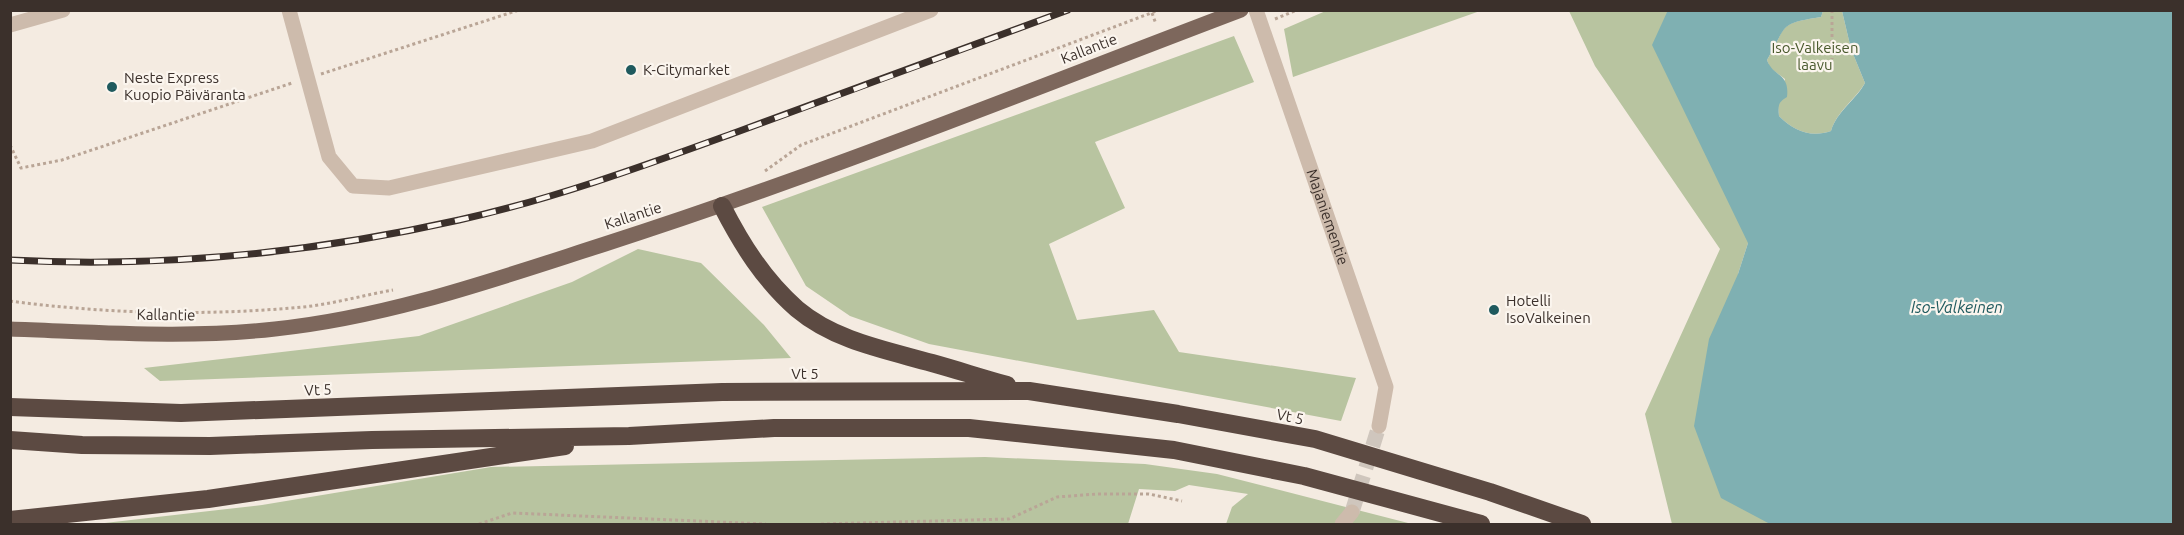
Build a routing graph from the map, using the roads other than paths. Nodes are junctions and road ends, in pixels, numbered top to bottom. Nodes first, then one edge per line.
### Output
1 (63, 10) edge
2 (289, 10) edge
3 (931, 10) edge
4 (1241, 10) edge
5 (1256, 10) edge
6 (10, 25) edge
7 (722, 206) junction
8 (10, 329) edge
9 (1029, 391) junction
10 (10, 407) edge
11 (1379, 426) tunnel mouth
12 (629, 436) junction
13 (10, 440) edge
14 (10, 520) edge
15 (1480, 525) edge
16 (1582, 525) edge

1 - 6 street
2 - 3 street
4 - 7 main road, Kallantie
5 - 11 street, Majaniementie
7 - 8 main road, Kallantie
7 - 9 highway
9 - 10 highway, Vt 5
9 - 16 highway, Vt 5
12 - 13 highway
12 - 14 highway
12 - 15 highway

